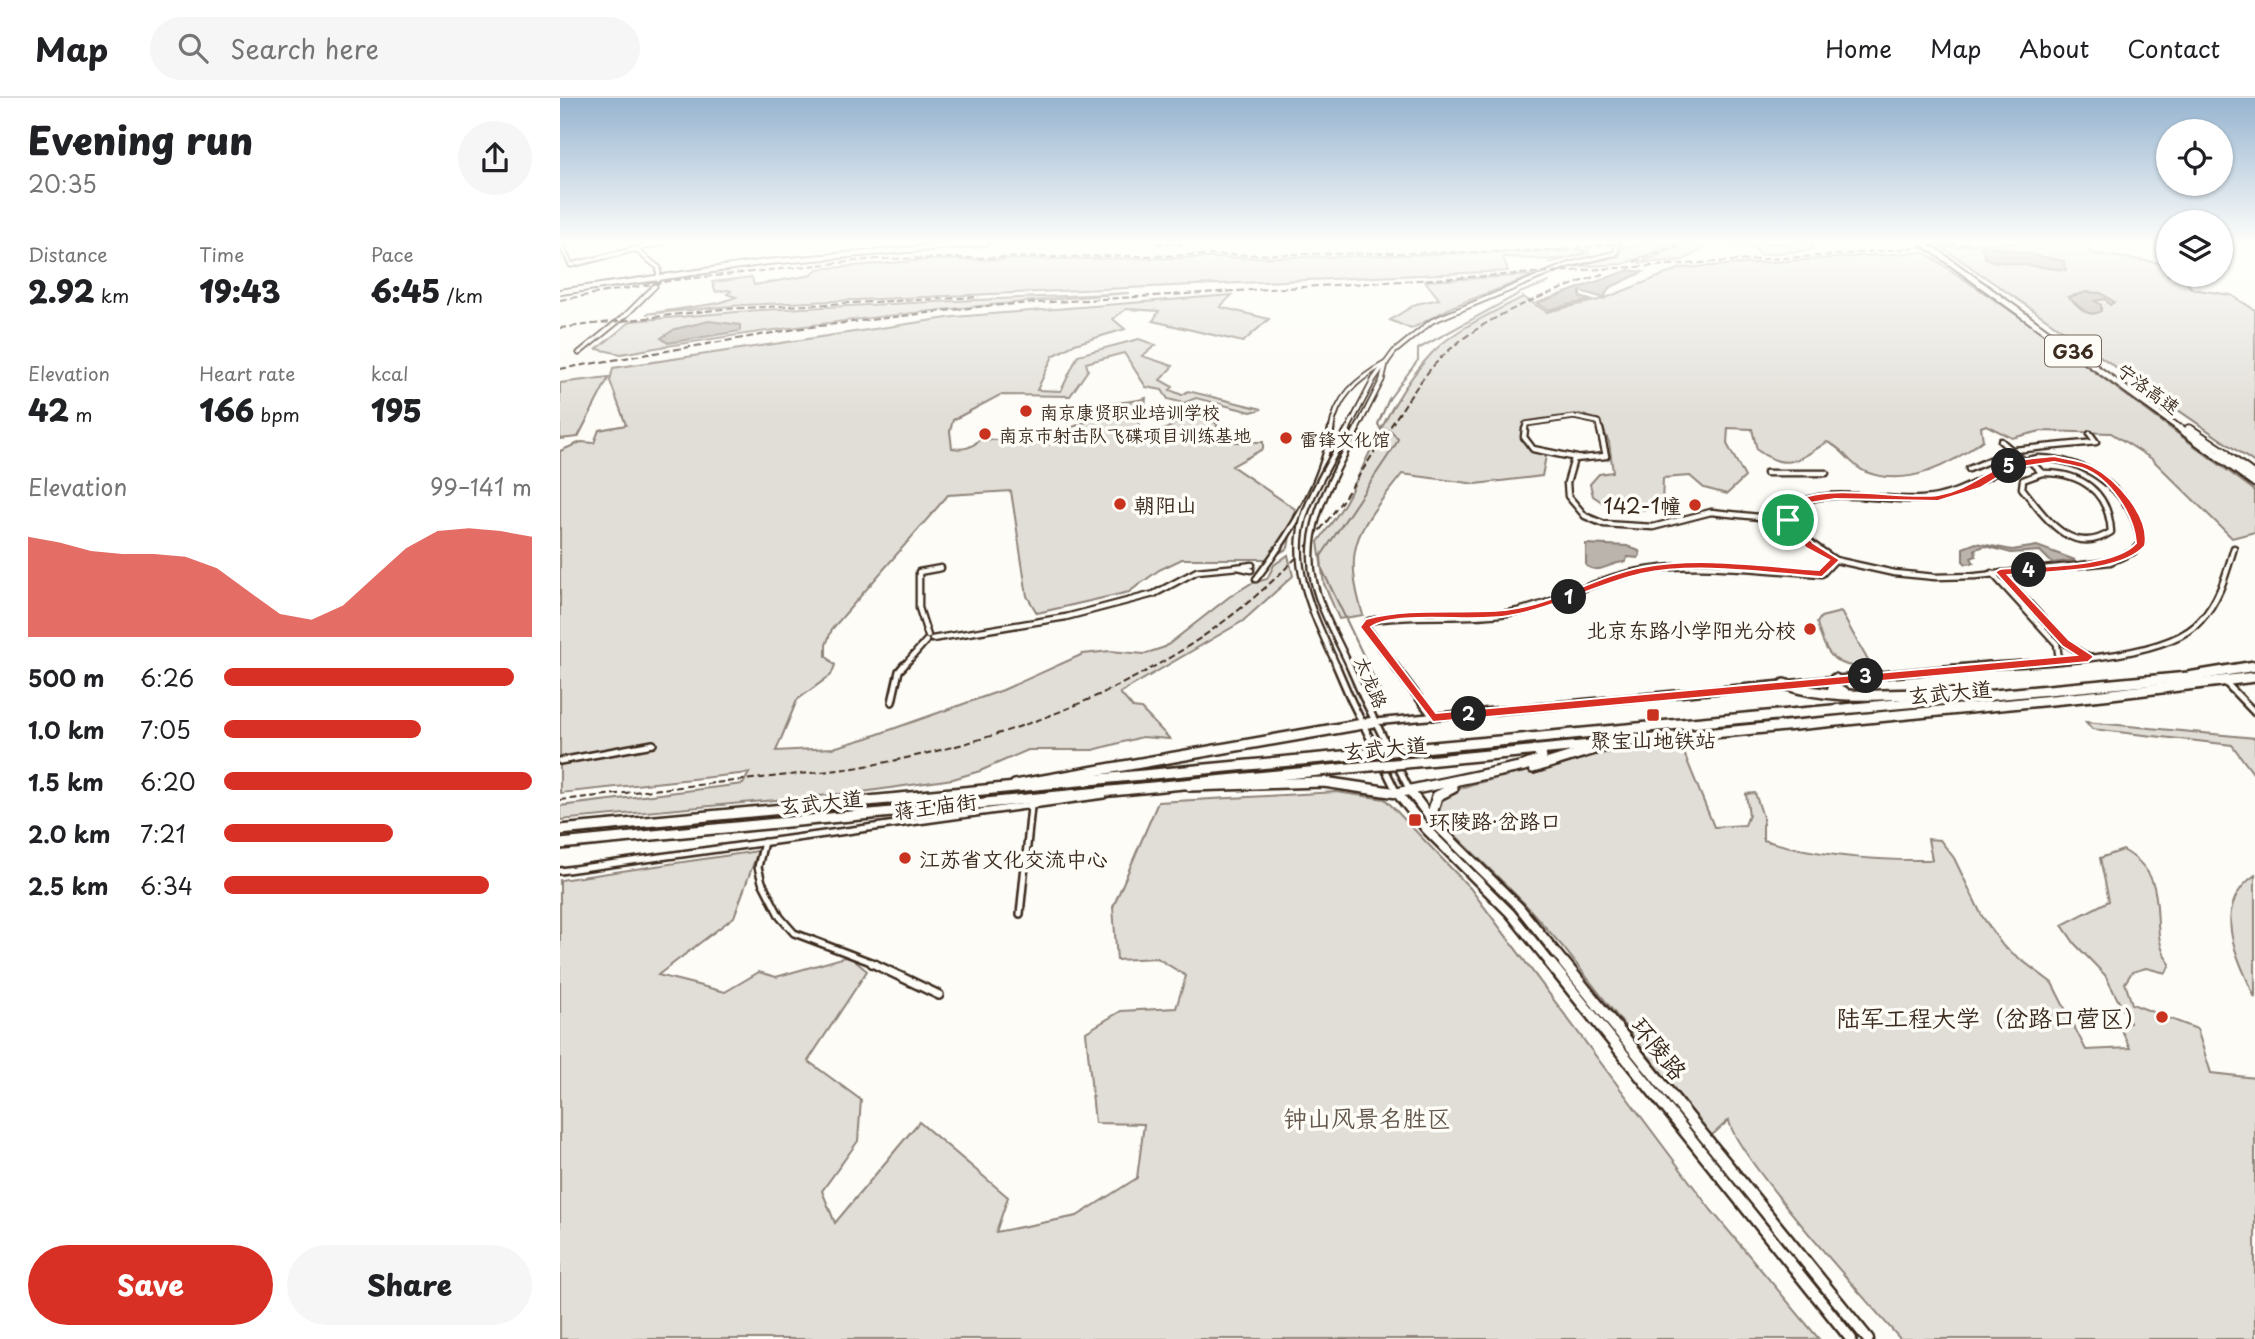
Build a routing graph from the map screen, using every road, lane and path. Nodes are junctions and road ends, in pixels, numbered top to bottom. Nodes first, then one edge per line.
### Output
1 (640, 301) edge
2 (1481, 301) edge
3 (2004, 301) edge
4 (2010, 301) edge
5 (579, 353) dead end
6 (1386, 363) junction
7 (2090, 434) dead end
8 (2001, 441) dead end
9 (2010, 450) junction
10 (1577, 458) junction
11 (2027, 461) junction
12 (1969, 468) dead end
13 (1766, 473) dead end
14 (1826, 473) dead end
15 (2042, 473) junction
16 (2255, 474) edge
17 (2255, 485) edge
18 (1788, 520) junction
19 (2234, 548) dead end
20 (1835, 560) junction
21 (1251, 567) tunnel mouth
22 (941, 568) dead end
23 (2000, 572) junction
24 (1992, 573) junction
25 (1256, 579) dead end
26 (928, 639) junction
27 (2088, 657) junction
28 (2059, 660) junction
29 (2255, 665) edge
30 (2253, 678) edge
31 (1835, 679) junction
32 (2225, 682) junction
33 (1784, 684) junction
34 (1850, 694) junction
35 (1977, 695) junction
36 (892, 702) dead end
37 (2255, 713) edge
38 (1433, 717) junction
39 (1374, 722) junction
40 (1362, 724) junction
41 (1608, 742) junction
42 (653, 744) dead end
43 (1532, 750) junction
44 (560, 761) edge
45 (1146, 785) junction
46 (988, 791) junction
47 (1410, 791) junction
48 (1397, 793) junction
49 (1031, 807) junction
50 (1434, 823) junction
51 (560, 830) edge
52 (764, 842) junction
53 (560, 844) edge
54 (560, 871) edge
55 (1020, 914) dead end
56 (939, 995) dead end
57 (1851, 1339) edge
58 (1868, 1339) edge

1 - 5 street
2 - 6 street, 太龙路
3 - 17 highway, 宁洛高速 / G36
4 - 16 highway, 宁洛高速 / G36
6 - 25 street
6 - 39 street, 太龙路, bridge
6 - 40 street, bridge
7 - 9 street
8 - 9 street
9 - 11 street
9 - 12 street
10 - 10 street
10 - 18 street
11 - 15 street
11 - 18 street
11 - 23 street
13 - 14 street
15 - 15 street
18 - 20 street
19 - 27 street
20 - 24 street
20 - 38 street
21 - 26 street
22 - 26 street
23 - 24 street
23 - 27 street
24 - 28 street
26 - 36 street
27 - 28 street
28 - 31 street
29 - 35 highway, 玄武大道
30 - 32 highway, 玄武大道
31 - 33 street
31 - 34 highway
32 - 37 street
32 - 41 highway, 玄武大道
33 - 34 highway
33 - 38 street
34 - 35 highway
35 - 46 highway, 玄武大道, bridge
38 - 39 street
39 - 40 highway
39 - 47 street, 太龙路
40 - 46 highway
40 - 48 street
41 - 43 highway, 玄武大道
41 - 50 highway
42 - 44 street
43 - 45 highway, 玄武大道, bridge
43 - 47 highway
45 - 48 highway
45 - 49 street, 蒋王庙街
45 - 53 highway, 玄武大道
46 - 51 highway, 玄武大道
47 - 48 highway
47 - 50 main road, 环陵路
48 - 57 main road, 环陵路
49 - 52 street, 蒋王庙街
49 - 55 street
50 - 58 main road, 环陵路
52 - 54 street, 蒋王庙街
52 - 56 street

